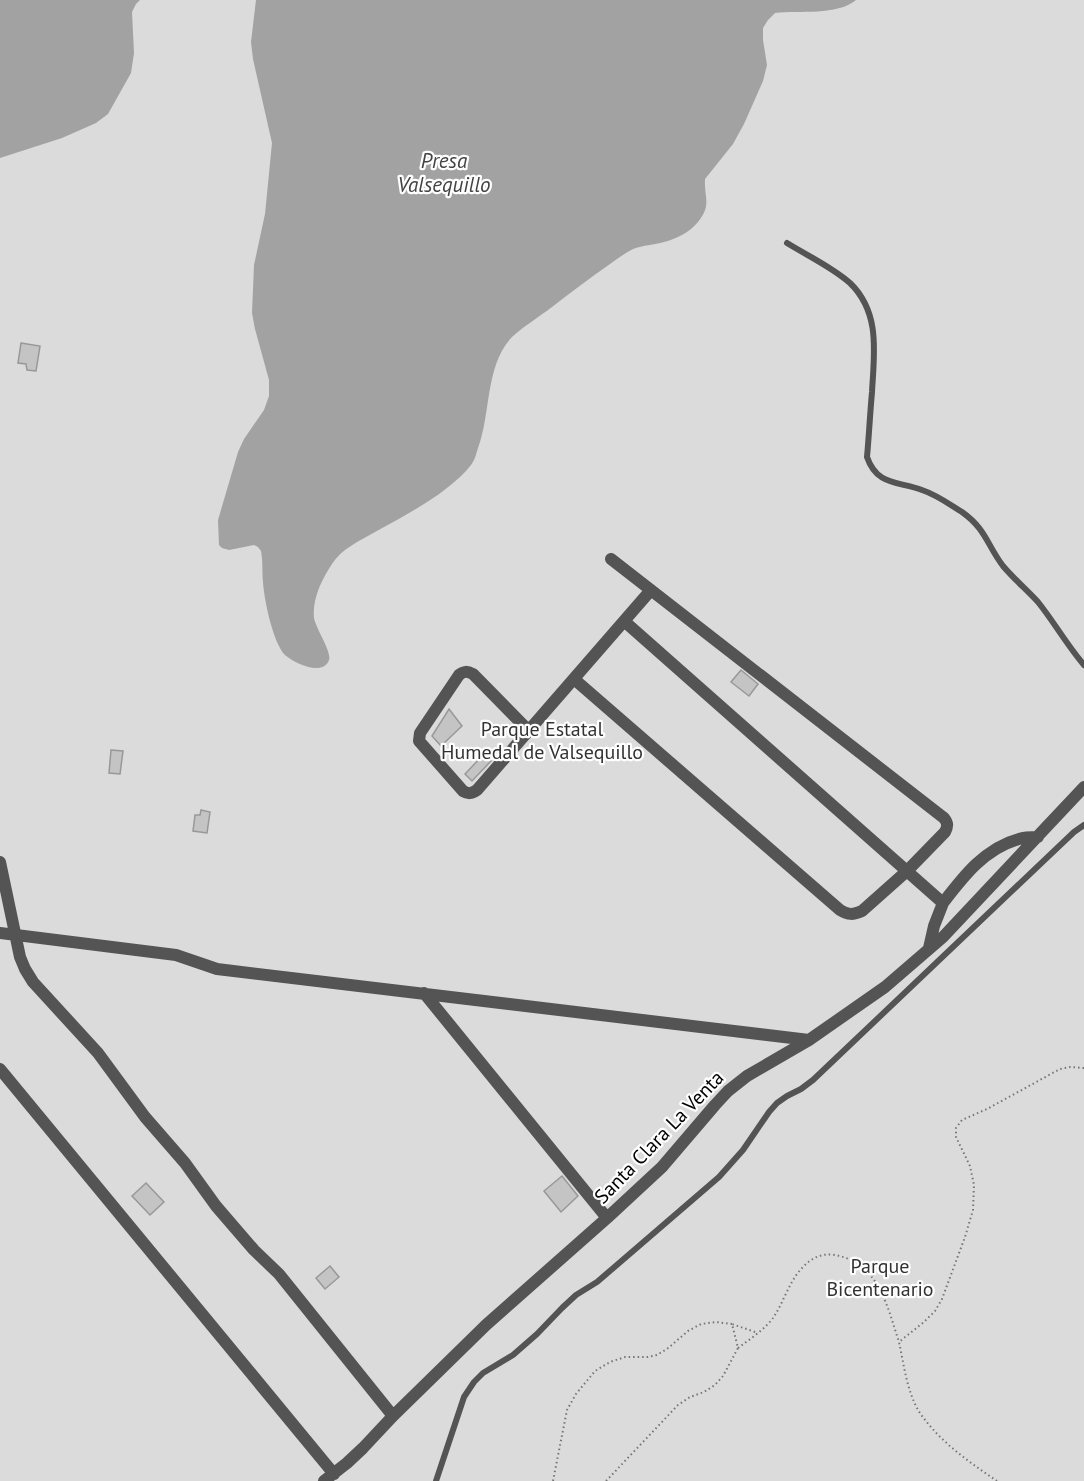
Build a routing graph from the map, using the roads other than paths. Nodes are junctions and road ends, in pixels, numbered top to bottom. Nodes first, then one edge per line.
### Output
1 (787, 243) dead end
2 (611, 559) dead end
3 (651, 590) junction
4 (624, 621) junction
5 (1084, 665) edge
6 (574, 679) junction
7 (529, 731) junction
8 (1084, 787) edge
9 (1084, 825) edge
10 (1038, 837) junction
11 (0, 862) edge
12 (907, 871) junction
13 (943, 903) junction
14 (0, 933) edge
15 (15, 934) junction
16 (929, 948) junction
17 (424, 993) junction
18 (809, 1040) junction
19 (0, 1069) edge
20 (607, 1218) junction
21 (393, 1416) junction
22 (329, 1477) edge
23 (436, 1481) edge

1 - 5 lane
2 - 3 street
3 - 4 street
3 - 12 street
4 - 6 street
4 - 12 street
6 - 7 street
6 - 12 street
7 - 7 street
8 - 10 street, Santa Clara La Venta
9 - 23 lane
10 - 13 street
10 - 16 street, Santa Clara La Venta
11 - 15 street
12 - 13 street
13 - 16 street
14 - 15 street
15 - 17 street
15 - 21 street
16 - 18 street, Santa Clara La Venta
17 - 18 street
17 - 20 street
18 - 20 street, Santa Clara La Venta
19 - 22 street
20 - 21 street, Santa Clara La Venta
21 - 22 street, Santa Clara La Venta

